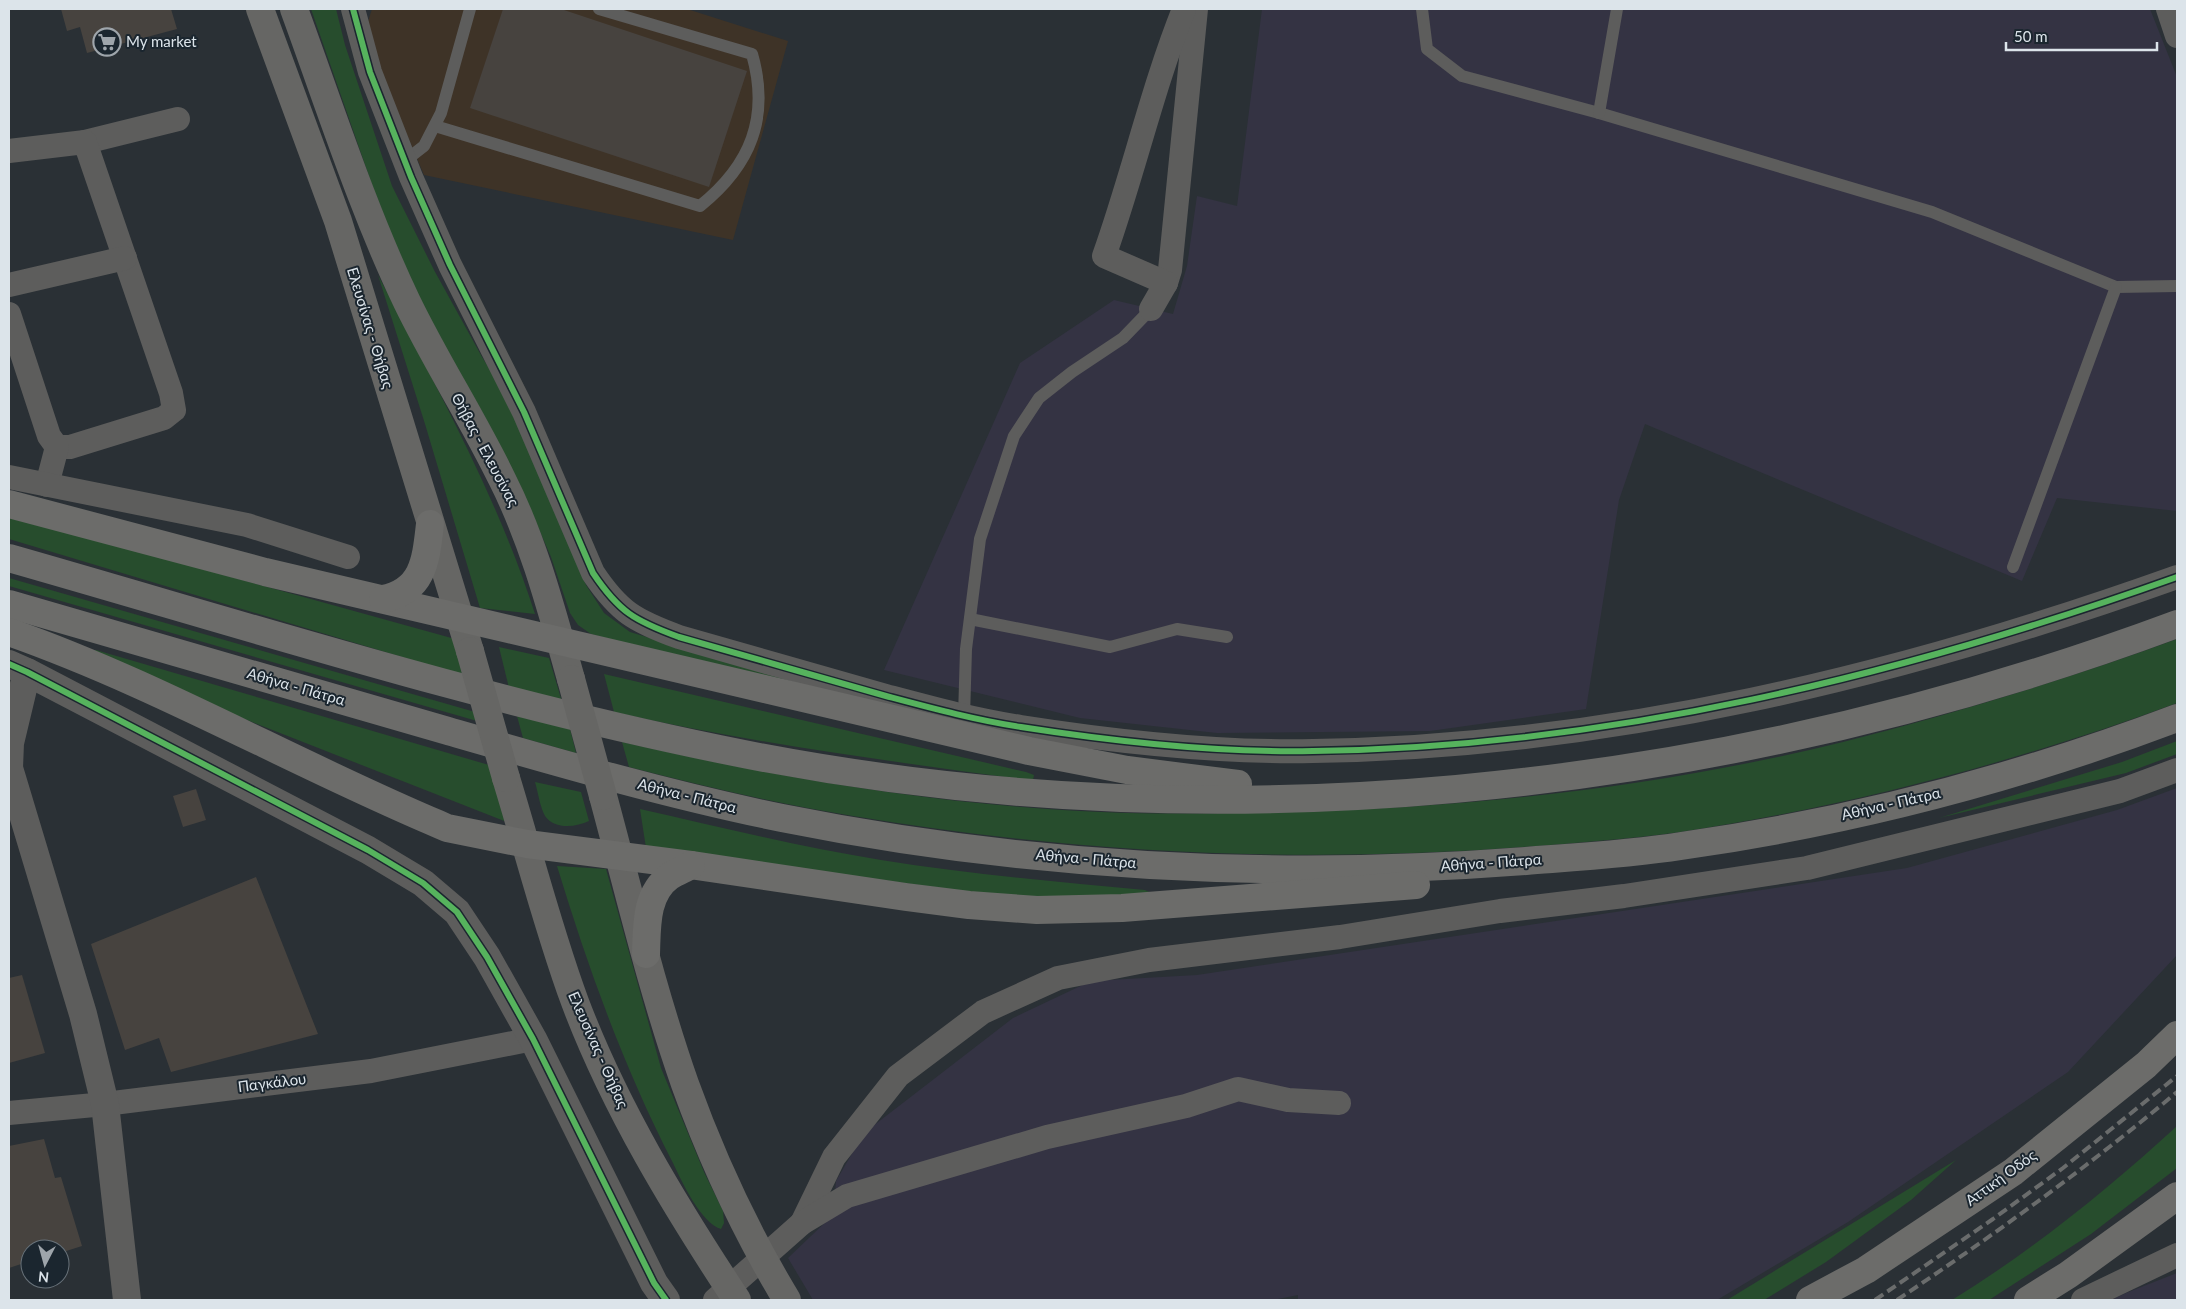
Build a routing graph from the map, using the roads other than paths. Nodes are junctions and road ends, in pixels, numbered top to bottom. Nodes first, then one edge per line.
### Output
1 (260, 9) edge
2 (294, 9) edge
3 (352, 9) edge
4 (470, 9) edge
5 (599, 9) edge
6 (1184, 9) edge
7 (1196, 9) edge
8 (1422, 9) edge
9 (1617, 9) edge
10 (2168, 9) edge
11 (2177, 36) edge
12 (1599, 113) junction
13 (178, 119) dead end
14 (435, 126) junction
15 (85, 142) junction
16 (9, 151) edge
17 (406, 160) junction
18 (125, 258) junction
19 (1166, 282) junction
20 (9, 285) edge
21 (2177, 286) edge
22 (2116, 287) junction
23 (1151, 309) joint
24 (9, 314) edge
25 (57, 448) junction
26 (9, 477) edge
27 (47, 485) junction
28 (9, 504) edge
29 (430, 524) junction
30 (348, 557) dead end
31 (9, 558) edge
32 (2014, 567) dead end
33 (2177, 577) edge
34 (383, 599) junction
35 (9, 604) edge
36 (460, 619) junction
37 (970, 619) junction
38 (2177, 624) edge
39 (9, 632) edge
40 (1227, 637) dead end
41 (560, 640) junction
42 (18, 668) edge
43 (964, 717) junction
44 (2177, 718) edge
45 (2177, 770) edge
46 (1331, 796) junction
47 (527, 844) junction
48 (1679, 847) junction
49 (619, 856) junction
50 (691, 865) junction
51 (646, 954) junction
52 (2177, 1035) edge
53 (533, 1039) junction
54 (1339, 1103) dead end
55 (104, 1104) junction
56 (9, 1113) edge
57 (2177, 1196) edge
58 (802, 1223) junction
59 (2177, 1255) edge
60 (762, 1258) junction
61 (727, 1296) edge
62 (127, 1300) edge
63 (666, 1300) edge
64 (787, 1300) edge
65 (1810, 1300) edge
66 (2028, 1300) edge
67 (2083, 1300) edge

1 - 29 main road, Ελευσίνας - Θήβας
2 - 41 main road, Θήβας - Ελευσίνας
3 - 17 street
4 - 14 lane
5 - 14 lane
6 - 19 street
7 - 19 street
8 - 12 lane
9 - 12 lane
10 - 11 street
12 - 22 lane
13 - 15 street
14 - 17 lane
15 - 16 street
15 - 18 street
17 - 43 street
18 - 20 street
18 - 25 street
19 - 23 street
21 - 22 lane
22 - 32 lane
23 - 37 lane
24 - 25 street
25 - 27 street
26 - 27 street
27 - 30 street
28 - 34 highway
29 - 34 highway
29 - 36 main road, Ελευσίνας - Θήβας
31 - 46 highway
33 - 43 street
34 - 36 highway
35 - 48 highway, Αθήνα - Πάτρα
36 - 41 highway
36 - 47 main road, Ελευσίνας - Θήβας, bridge
37 - 40 lane
37 - 43 lane
38 - 46 highway
39 - 47 highway
41 - 46 highway
41 - 49 main road, Θήβας - Ελευσίνας, bridge
42 - 53 street
42 - 55 street
44 - 48 highway, Αθήνα - Πάτρα
45 - 58 street
47 - 49 highway
47 - 61 main road, Ελευσίνας - Θήβας
48 - 50 highway
49 - 50 highway
49 - 51 main road
50 - 51 highway
51 - 60 main road
52 - 65 highway, Αττική Οδός
53 - 55 street, Παγκάλου
53 - 63 street
54 - 58 street
55 - 56 street, Παγκάλου
55 - 62 street
57 - 66 highway
58 - 60 street
59 - 67 street
60 - 61 street
60 - 64 main road

